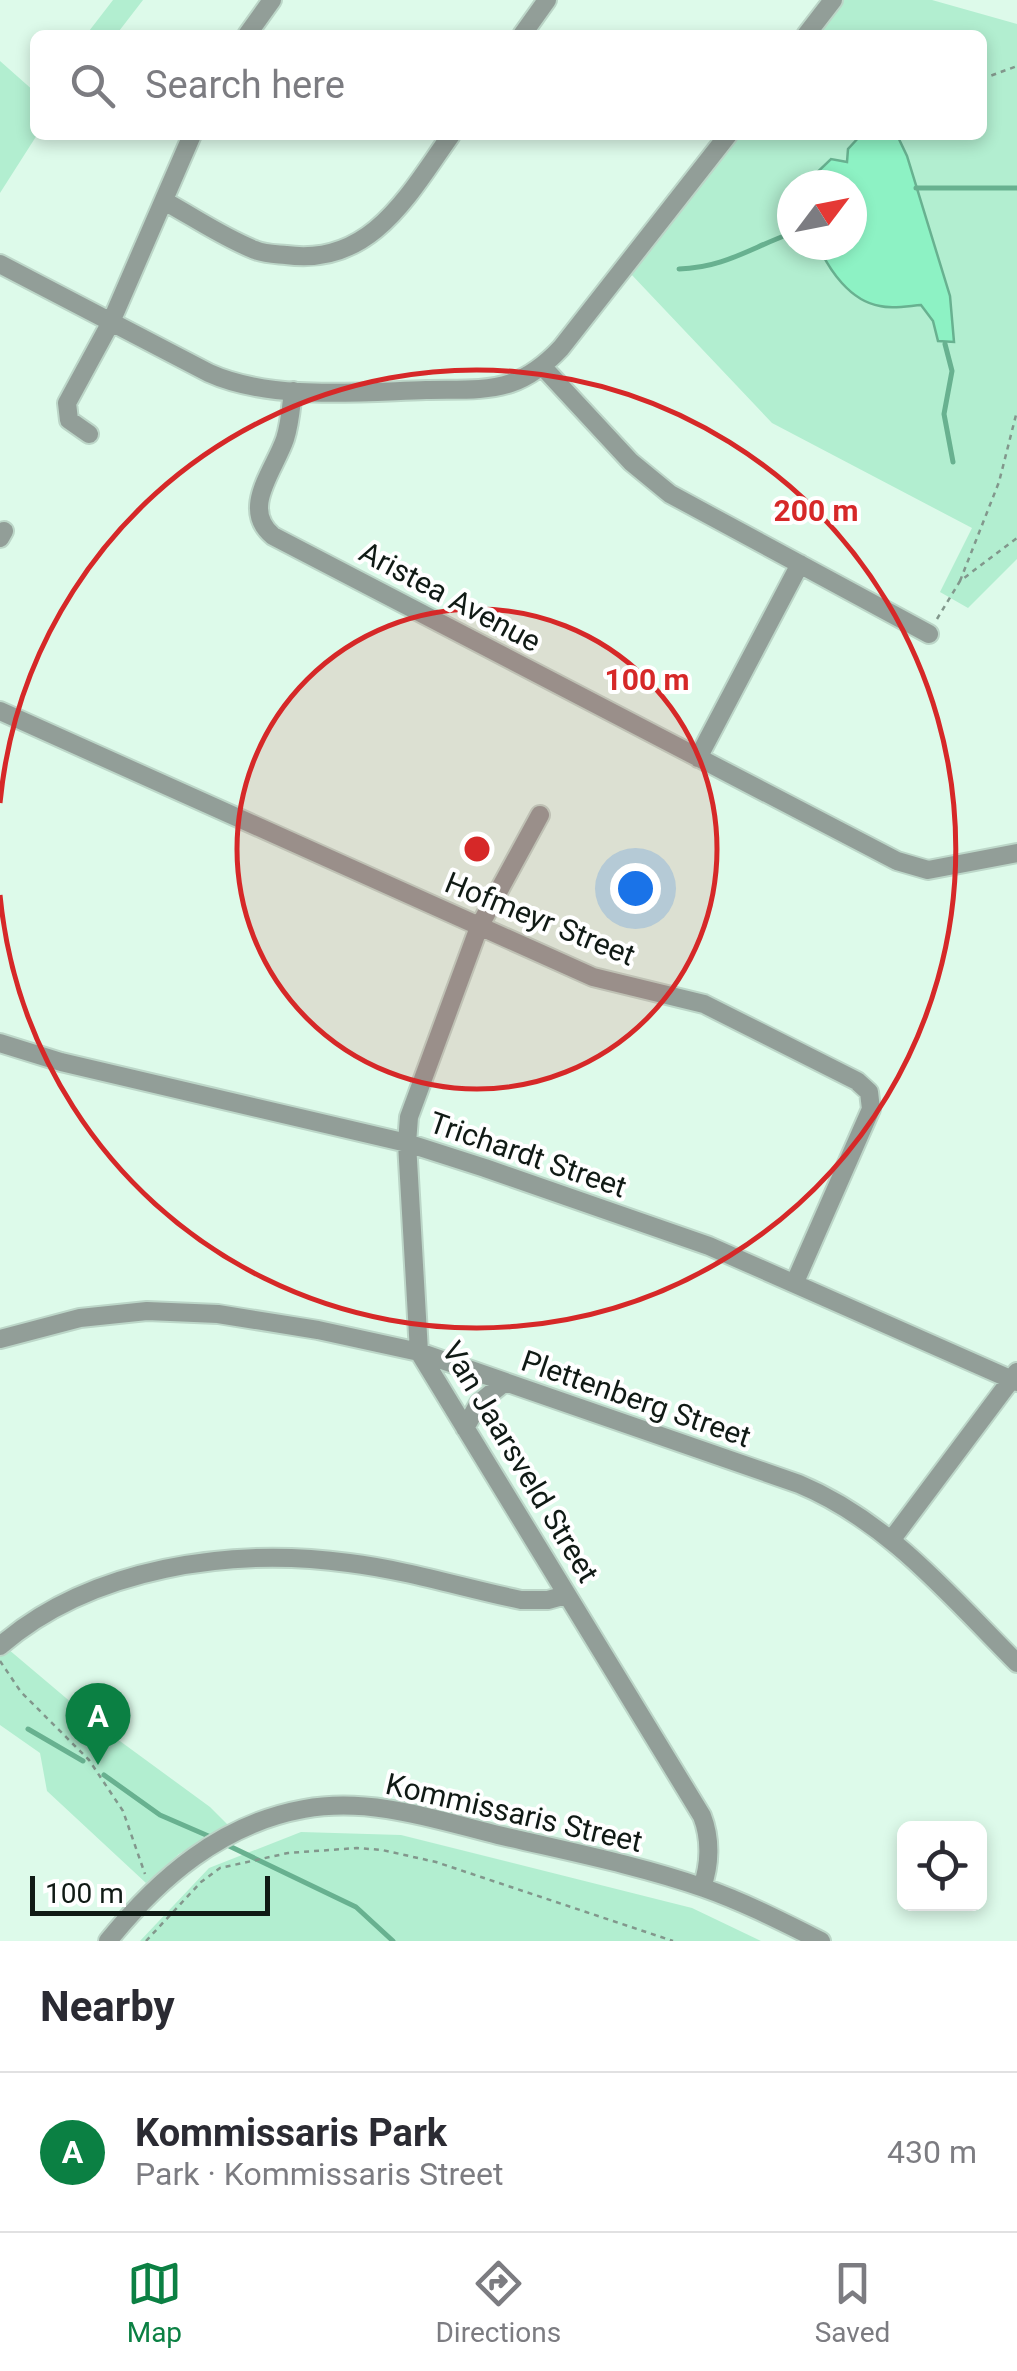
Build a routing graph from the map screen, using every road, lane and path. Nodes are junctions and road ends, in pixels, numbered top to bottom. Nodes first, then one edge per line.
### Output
1 (272, 0) edge
2 (547, 0) edge
3 (830, 1) edge
4 (251, 30) edge
5 (526, 30) edge
6 (810, 30) edge
7 (1017, 66) edge
8 (987, 77) edge
9 (190, 140) edge
10 (447, 140) edge
11 (724, 140) edge
12 (166, 202) junction
13 (0, 264) edge
14 (111, 322) junction
15 (542, 366) junction
16 (293, 391) junction
17 (1017, 411) edge
18 (88, 434) dead end
19 (1017, 538) edge
20 (800, 564) junction
21 (960, 581) junction
22 (929, 634) joint
23 (0, 711) edge
24 (698, 758) junction
25 (540, 815) dead end
26 (1017, 853) edge
27 (479, 927) junction
28 (0, 1044) edge
29 (407, 1143) junction
30 (796, 1282) junction
31 (0, 1339) edge
32 (418, 1352) junction
33 (1016, 1378) edge
34 (505, 1382) junction
35 (465, 1428) junction
36 (892, 1539) junction
37 (566, 1595) junction
38 (0, 1646) edge
39 (0, 1661) edge
40 (1017, 1663) edge
41 (702, 1887) junction
42 (152, 1889) junction
43 (108, 1941) edge
44 (146, 1941) edge
45 (673, 1941) edge
46 (821, 1941) edge

1 - 4 street
2 - 5 street
3 - 6 street
7 - 8 path
9 - 12 street
10 - 12 street
11 - 15 street
12 - 14 street
13 - 14 street
14 - 16 street
14 - 18 street
15 - 16 street
15 - 20 street
16 - 24 street, Aristea Avenue
17 - 21 path
19 - 21 path
20 - 22 street
20 - 24 street
21 - 22 path
23 - 27 street, Hofmeyr Street
24 - 26 street, Aristea Avenue
25 - 27 street, Van Jaarsveld Street
27 - 29 street, Van Jaarsveld Street
27 - 30 street, Hofmeyr Street
28 - 29 street, Trichardt Street
29 - 30 street, Trichardt Street
29 - 32 street, Van Jaarsveld Street
30 - 33 street, Trichardt Street
31 - 32 street, Plettenberg Street
32 - 34 street, Plettenberg Street
32 - 35 street, Van Jaarsveld Street
33 - 36 street
34 - 35 street
34 - 36 street, Plettenberg Street
35 - 37 street, Van Jaarsveld Street
36 - 40 street, Plettenberg Street
37 - 38 street
37 - 41 street, Van Jaarsveld Street
39 - 42 path
41 - 42 street, Kommissaris Street
41 - 46 street, Kommissaris Street
42 - 43 street, Kommissaris Street
44 - 45 path

